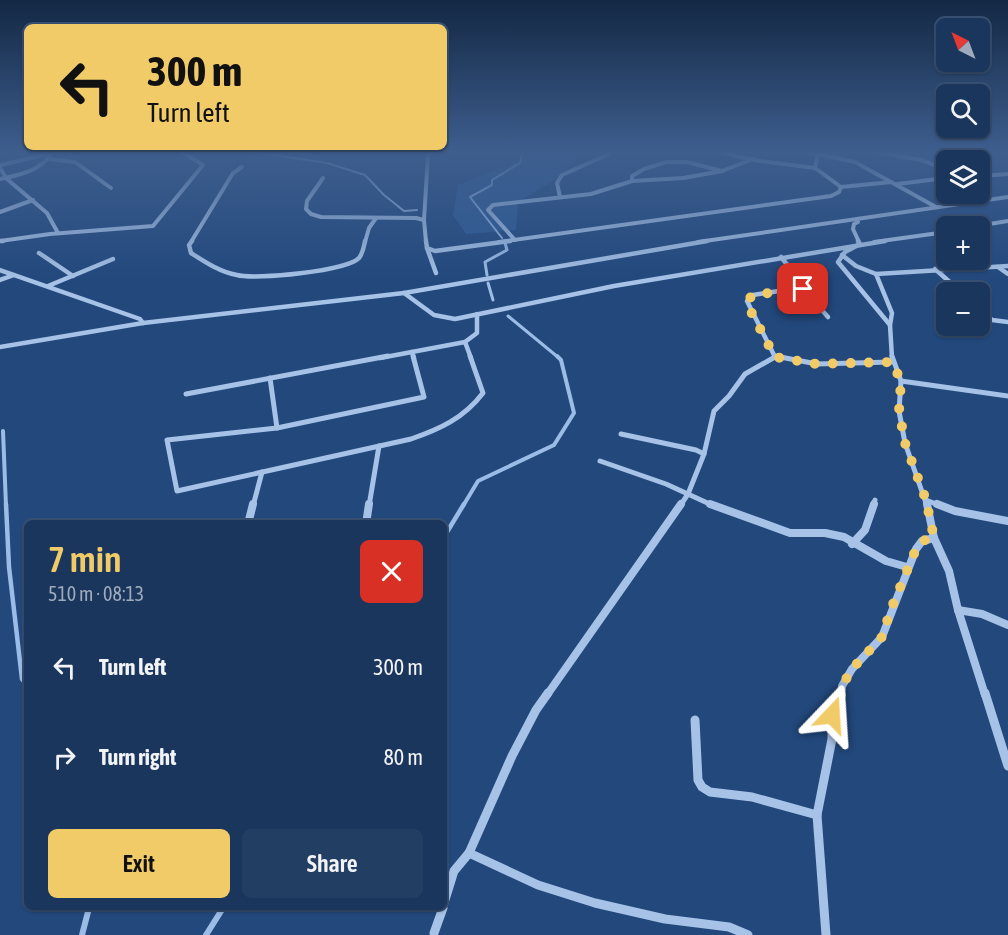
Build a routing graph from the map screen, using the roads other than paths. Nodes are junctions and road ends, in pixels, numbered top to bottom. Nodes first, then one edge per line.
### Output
1 (27, 195) edge
2 (179, 195) edge
3 (219, 195) edge
4 (311, 195) edge
5 (426, 195) edge
6 (584, 195) edge
7 (834, 195) edge
8 (914, 195) edge
9 (560, 197) joint
10 (1008, 197) edge
11 (33, 200) junction
12 (936, 207) junction
13 (0, 212) edge
14 (376, 218) junction
15 (424, 220) junction
16 (861, 220) junction
17 (1008, 221) edge
18 (990, 224) edge
19 (58, 233) junction
20 (936, 233) edge
21 (515, 240) junction
22 (0, 241) edge
23 (860, 244) junction
24 (427, 248) junction
25 (39, 253) dead end
26 (842, 255) junction
27 (781, 257) junction
28 (113, 259) dead end
29 (997, 266) junction
30 (1008, 266) edge
31 (934, 269) junction
32 (0, 270) edge
33 (436, 273) dead end
34 (876, 274) junction
35 (1008, 274) edge
36 (15, 275) junction
37 (73, 276) junction
38 (0, 280) edge
39 (949, 282) edge
40 (48, 286) junction
41 (803, 289) junction
42 (404, 293) junction
43 (477, 314) junction
44 (828, 318) dead end
45 (990, 318) edge
46 (1008, 322) edge
47 (143, 323) junction
48 (890, 325) junction
49 (465, 342) junction
50 (0, 347) edge
51 (412, 352) junction
52 (775, 357) junction
53 (892, 362) junction
54 (270, 378) junction
55 (901, 381) junction
56 (186, 394) dead end
57 (1008, 396) edge
58 (277, 428) junction
59 (621, 434) dead end
60 (379, 446) junction
61 (704, 454) junction
62 (600, 461) dead end
63 (262, 472) junction
64 (688, 494) junction
65 (875, 500) dead end
66 (926, 500) junction
67 (249, 520) edge
68 (367, 520) edge
69 (1008, 521) edge
70 (934, 538) junction
71 (852, 544) junction
72 (907, 567) junction
73 (958, 610) junction
74 (1008, 625) edge
75 (695, 720) dead end
76 (1008, 766) edge
77 (817, 815) junction
78 (470, 853) junction
79 (447, 893) edge
80 (441, 910) edge
81 (434, 933) dead end
82 (748, 935) edge
83 (826, 935) edge

1 - 11 street
2 - 19 street
3 - 14 street
4 - 14 street
5 - 15 street
6 - 9 street
7 - 21 street
8 - 12 street
9 - 21 street
10 - 12 street
11 - 13 street
11 - 19 street
12 - 16 street
14 - 15 street
15 - 24 street
16 - 23 street
16 - 42 street
17 - 18 street
19 - 22 street
20 - 23 street
21 - 24 street
23 - 26 street
23 - 27 street
24 - 33 street
25 - 37 street
26 - 34 street
26 - 48 street
27 - 41 street
27 - 43 street
28 - 37 street
29 - 30 street
29 - 31 street
29 - 35 street
31 - 34 street
31 - 39 street
32 - 36 street
34 - 48 street
36 - 38 street
36 - 40 street
37 - 40 street
40 - 47 street
41 - 44 street
41 - 52 street
42 - 43 street
42 - 47 street
43 - 49 street
45 - 46 street
47 - 50 street
48 - 53 street
49 - 51 street
49 - 60 street
51 - 54 street
51 - 58 street
52 - 53 street
52 - 61 street
53 - 55 street
54 - 56 street
54 - 58 street
55 - 57 street
55 - 66 street
58 - 63 street
59 - 61 street
60 - 63 street
60 - 68 street
61 - 64 street
62 - 64 street
63 - 67 street
64 - 71 street
64 - 78 street
65 - 71 street
66 - 69 street
66 - 70 street
70 - 72 street
70 - 73 street
71 - 72 street
72 - 77 street
73 - 74 street
73 - 76 street
75 - 77 street
77 - 83 street
78 - 79 street
78 - 82 street
80 - 81 street

